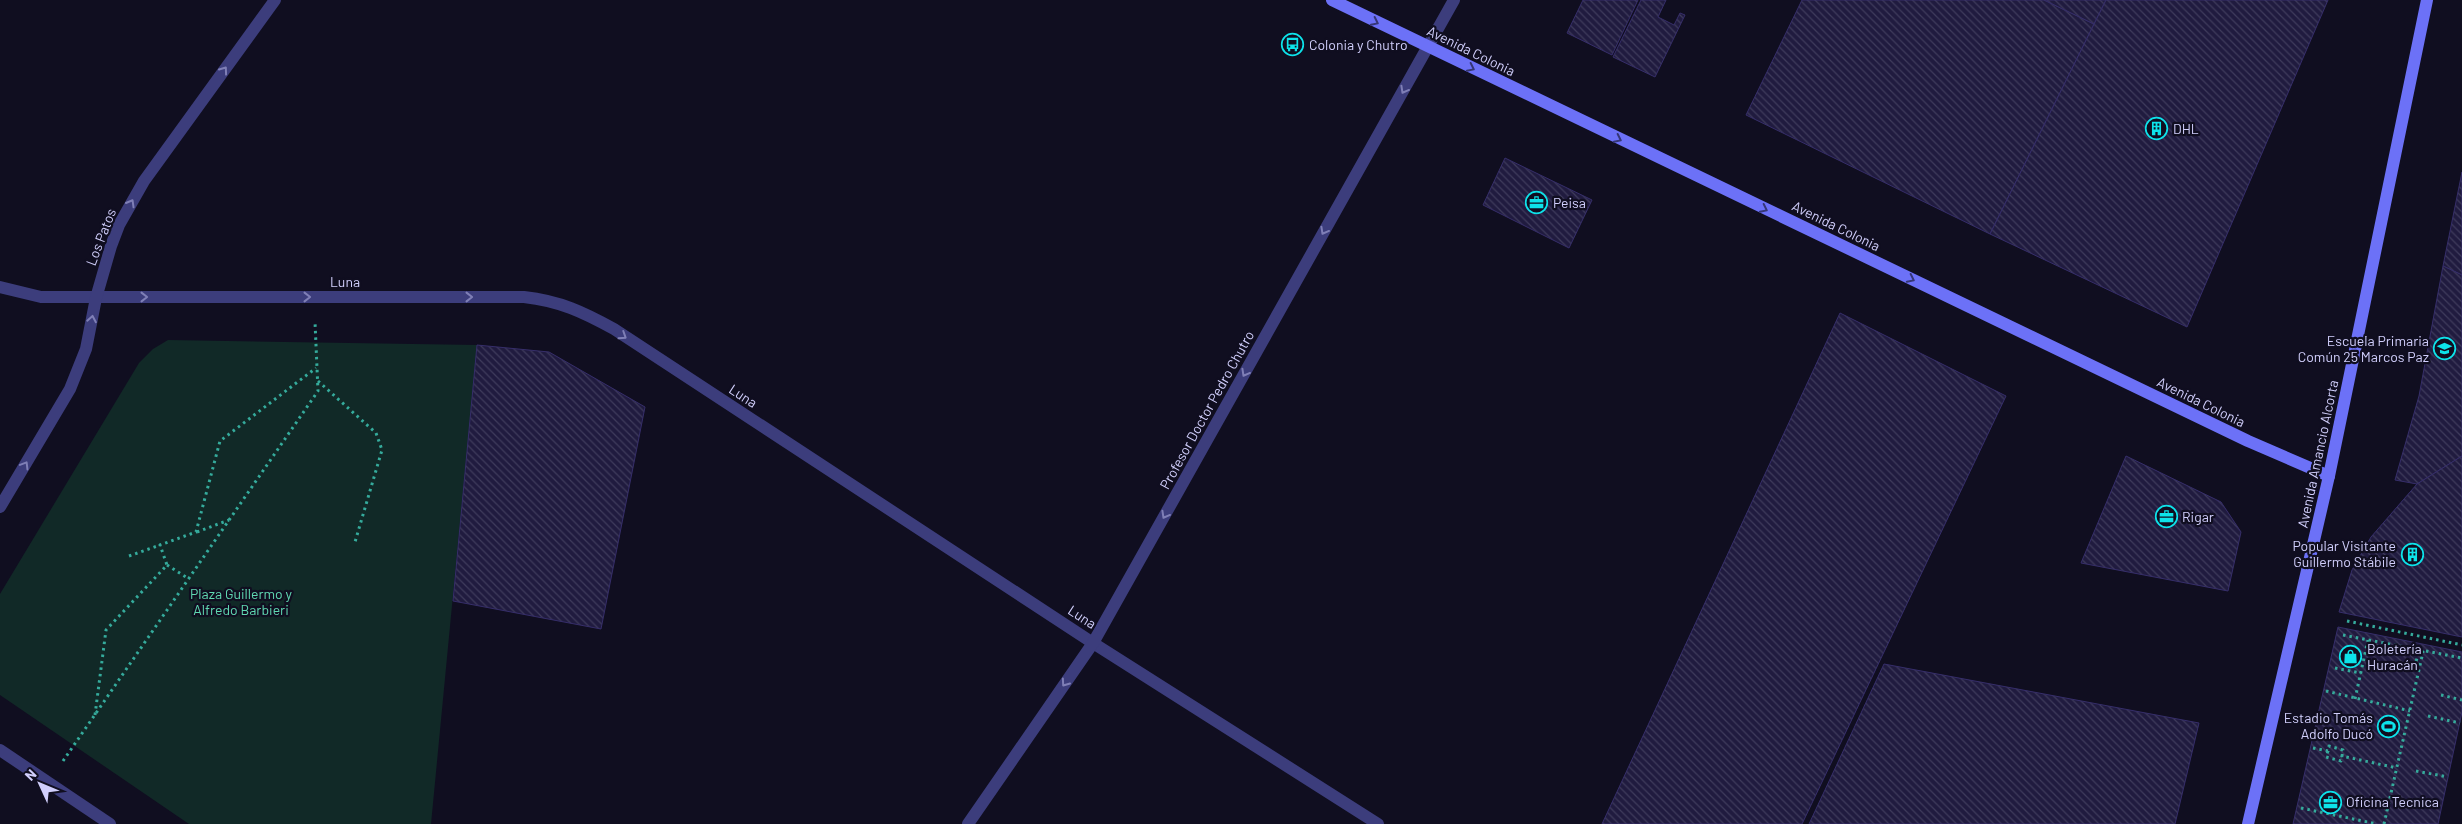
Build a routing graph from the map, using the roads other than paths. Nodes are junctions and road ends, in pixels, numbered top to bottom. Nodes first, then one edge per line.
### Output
1 (275, 0) edge
2 (1332, 0) edge
3 (1454, 0) edge
4 (2427, 0) edge
5 (1427, 47) junction
6 (0, 287) edge
7 (96, 298) junction
8 (2328, 476) junction
9 (0, 507) edge
10 (1093, 643) junction
11 (0, 750) edge
12 (110, 824) edge
13 (968, 824) edge
14 (1378, 824) edge
15 (2248, 824) edge

7 -> 1 street, Los Patos
2 -> 5 main road, Avenida Colonia
3 - 5 street, Profesor Doctor Pedro Chutro
4 - 8 main road, Avenida Amancio Alcorta
5 -> 8 main road, Avenida Colonia
5 -> 10 street, Profesor Doctor Pedro Chutro
6 - 7 street, Luna
9 -> 7 street, Los Patos
7 -> 10 street, Luna
8 - 15 main road, Avenida Amancio Alcorta
10 -> 13 street, Profesor Doctor Pedro Chutro
10 - 14 street, Luna
11 - 12 street

